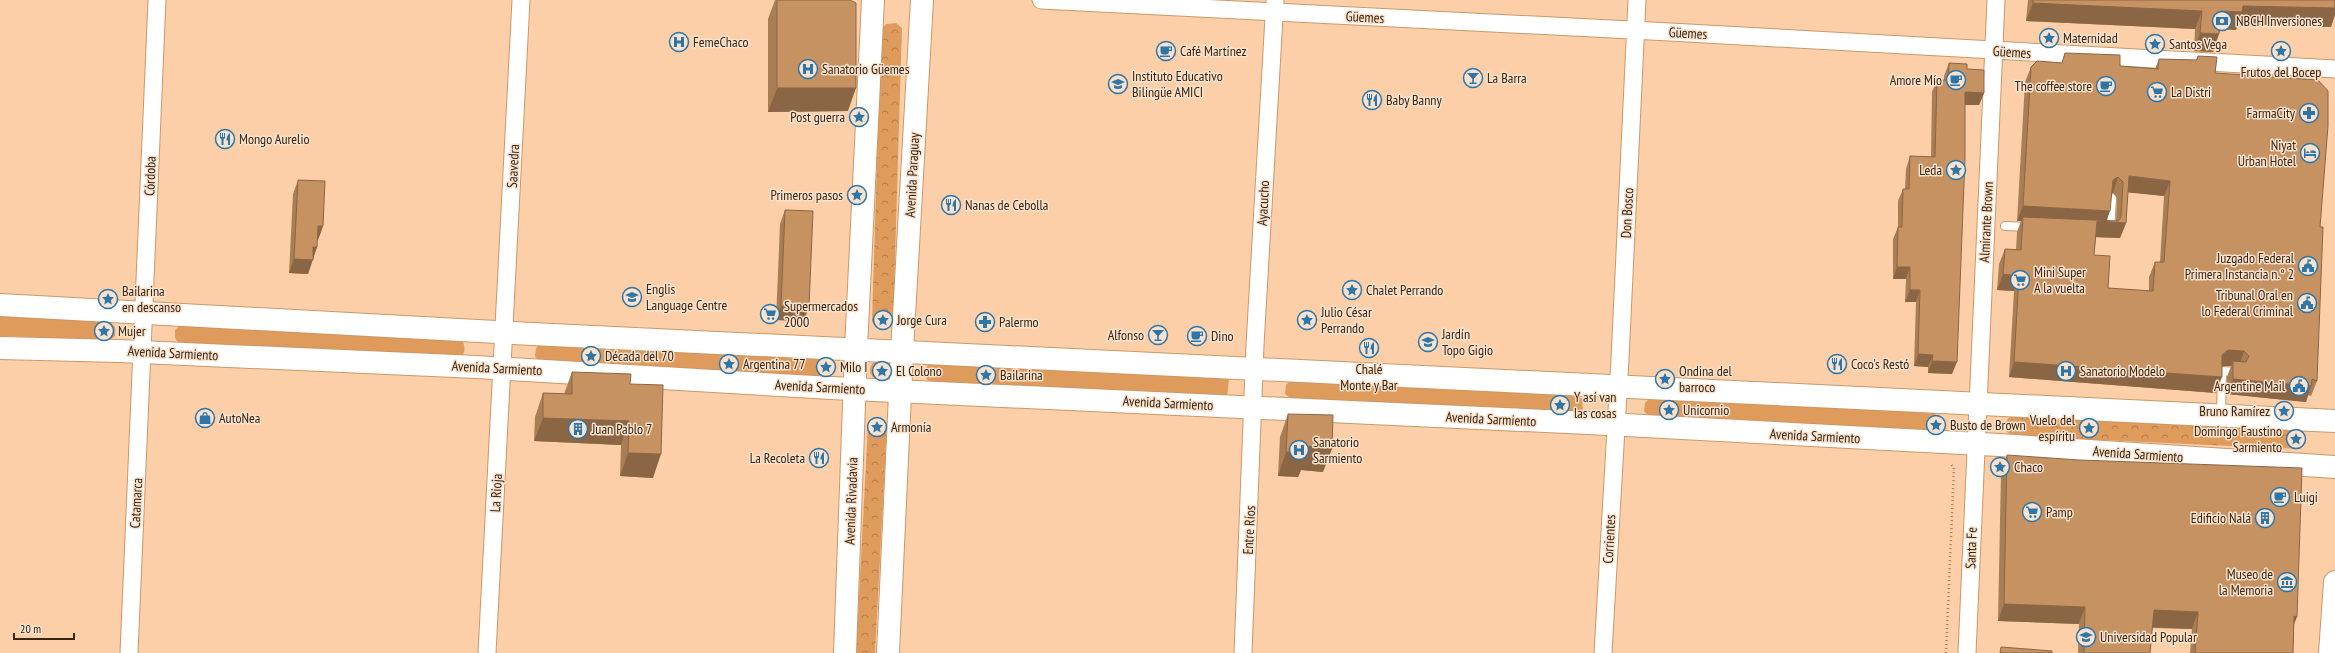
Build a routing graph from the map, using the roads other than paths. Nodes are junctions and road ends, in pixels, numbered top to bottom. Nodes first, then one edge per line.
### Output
1 (157, 0) edge
2 (521, 0) edge
3 (873, 0) edge
4 (922, 0) edge
5 (1041, 0) edge
6 (1637, 0) edge
7 (1996, 0) edge
8 (1274, 7) edge
9 (1636, 30) junction
10 (1994, 51) junction
11 (2335, 70) edge
12 (2112, 198) edge
13 (2005, 226) dead end
14 (2040, 228) edge
15 (2102, 232) dead end
16 (0, 305) edge
17 (144, 313) junction
18 (505, 332) junction
19 (0, 348) edge
20 (856, 348) junction
21 (902, 351) junction
22 (142, 353) junction
23 (502, 369) junction
24 (1255, 369) junction
25 (2238, 372) edge
26 (1618, 387) junction
27 (855, 388) junction
28 (902, 390) junction
29 (1978, 405) junction
30 (1254, 407) junction
31 (2221, 416) junction
32 (2335, 421) edge
33 (1616, 426) junction
34 (1975, 444) junction
35 (2335, 467) edge
36 (2335, 582) edge
37 (129, 653) edge
38 (487, 653) edge
39 (846, 653) edge
40 (888, 653) edge
41 (1243, 653) edge
42 (1603, 653) edge
43 (1967, 653) edge
44 (2330, 653) edge

1 - 17 street, Córdoba
2 - 18 street, Saavedra
3 - 20 main road
4 - 21 main road, Avenida Paraguay
5 - 8 street, Güemes
6 - 9 street, Don Bosco
7 - 10 street, Almirante Brown
8 - 9 street, Güemes
8 - 24 street, Ayacucho
9 - 10 street, Güemes
9 - 26 street, Don Bosco
10 - 11 street, Güemes
10 - 29 street, Almirante Brown
12 - 15 lane
13 - 14 lane
16 - 17 main road
17 - 18 main road
17 - 22 street, Córdoba
18 - 20 main road
18 - 23 street, La Rioja
19 - 22 main road, Avenida Sarmiento
20 - 21 main road
20 - 27 main road, Avenida Rivadavia
21 - 24 main road
21 - 28 main road
22 - 23 main road, Avenida Sarmiento
22 - 37 street, Catamarca
23 - 27 main road, Avenida Sarmiento
23 - 38 street, La Rioja
24 - 26 main road
24 - 30 street, Ayacucho
25 - 31 lane
26 - 29 main road
26 - 33 street, Don Bosco
27 - 28 main road, Avenida Sarmiento
27 - 39 main road, Avenida Rivadavia
28 - 30 main road, Avenida Sarmiento
28 - 40 main road
29 - 31 main road
29 - 34 street, Almirante Brown
30 - 33 main road, Avenida Sarmiento
30 - 41 street, Entre Ríos
31 - 32 main road
33 - 34 main road, Avenida Sarmiento
33 - 42 street, Corrientes
34 - 35 main road, Avenida Sarmiento
34 - 43 street, Santa Fe
36 - 44 main road

